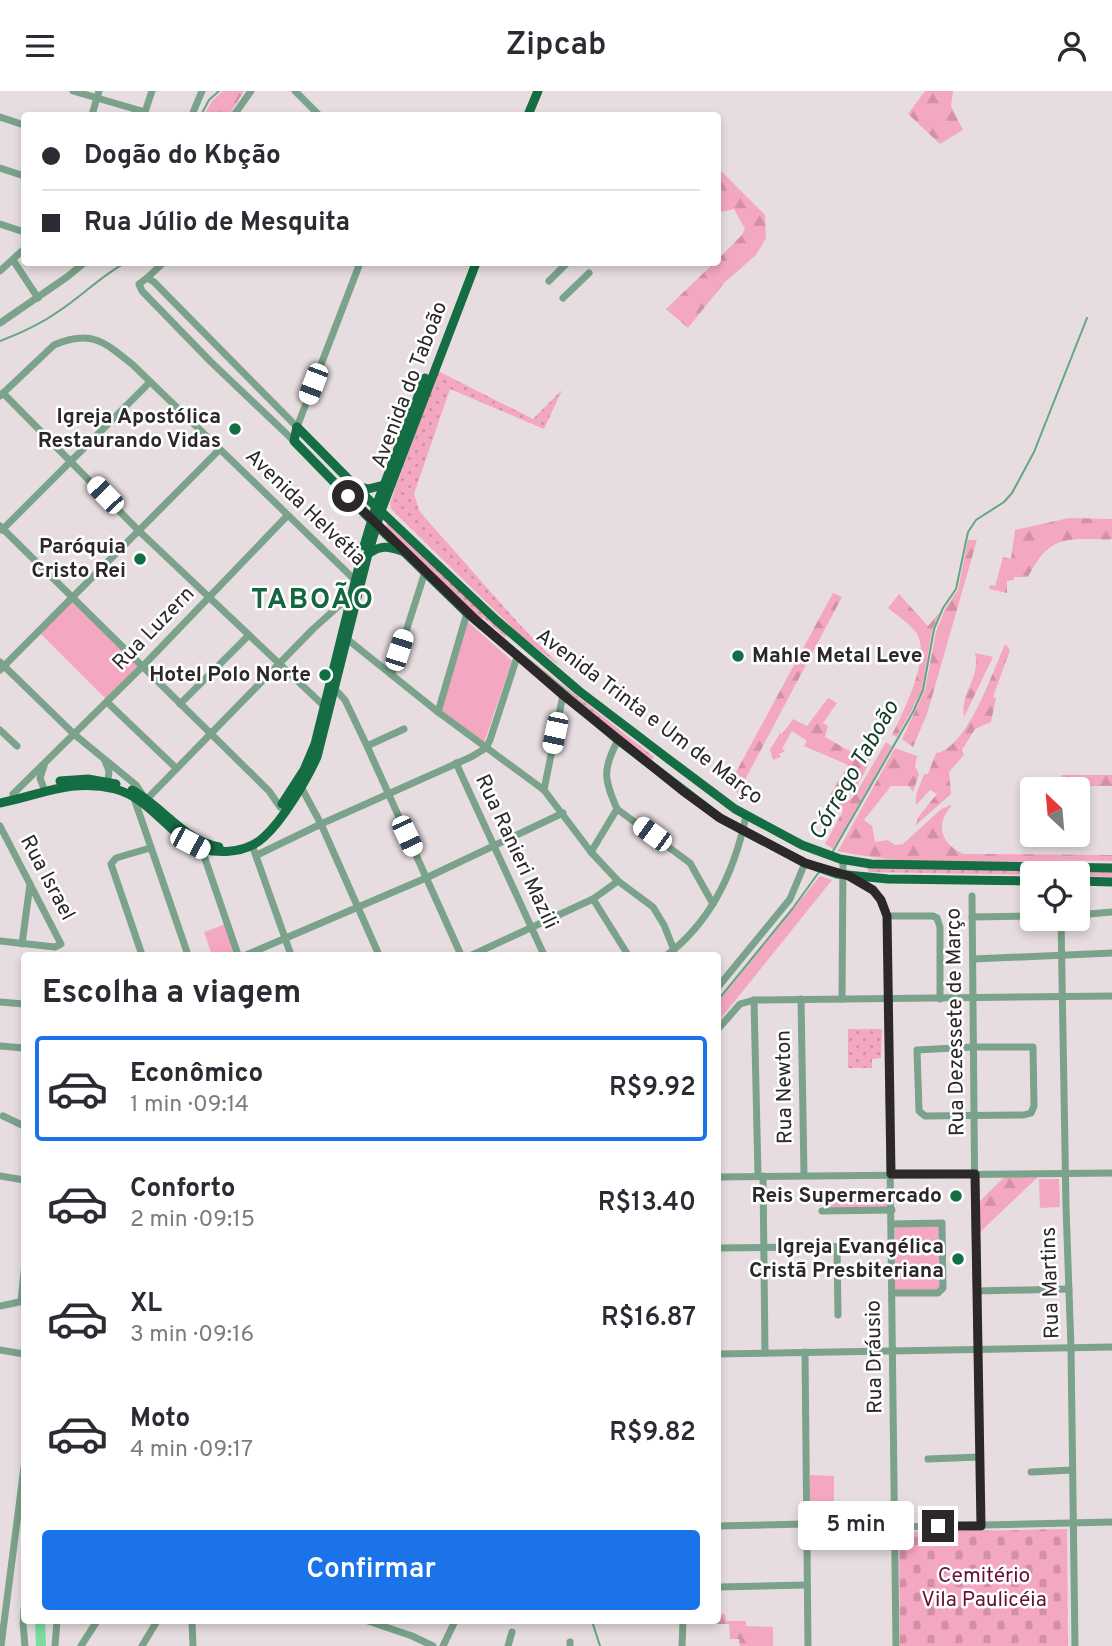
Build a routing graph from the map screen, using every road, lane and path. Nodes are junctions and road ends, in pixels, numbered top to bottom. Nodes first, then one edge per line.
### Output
1 (73, 91) edge
2 (152, 91) edge
3 (202, 91) edge
4 (251, 91) edge
5 (295, 91) edge
6 (540, 91) edge
7 (98, 94) edge
8 (93, 112) edge
9 (139, 112) edge
10 (145, 112) edge
11 (193, 112) edge
12 (236, 112) edge
13 (316, 112) edge
14 (532, 112) edge
15 (0, 117) edge
16 (21, 124) edge
17 (0, 169) edge
18 (21, 175) edge
19 (0, 224) edge
20 (21, 231) edge
21 (21, 252) edge
22 (13, 260) junction
23 (80, 266) edge
24 (160, 266) edge
25 (359, 266) edge
26 (469, 266) edge
27 (475, 266) edge
28 (564, 266) edge
29 (0, 271) edge
30 (589, 273) dead end
31 (147, 278) junction
32 (549, 281) dead end
33 (38, 298) junction
34 (563, 298) dead end
35 (0, 323) edge
36 (209, 337) junction
37 (199, 349) junction
38 (221, 350) junction
39 (211, 362) junction
40 (150, 382) junction
41 (2, 394) edge
42 (297, 428) junction
43 (294, 441) junction
44 (219, 450) junction
45 (71, 461) junction
46 (353, 485) junction
47 (384, 485) junction
48 (379, 509) junction
49 (287, 516) junction
50 (374, 522) junction
51 (1, 529) edge
52 (138, 530) junction
53 (368, 554) junction
54 (406, 554) junction
55 (425, 572) junction
56 (358, 582) junction
57 (351, 594) junction
58 (72, 597) junction
59 (209, 597) junction
60 (467, 613) junction
61 (476, 620) junction
62 (510, 632) junction
63 (249, 635) junction
64 (347, 639) junction
65 (517, 657) junction
66 (280, 664) junction
67 (1, 666) edge
68 (143, 666) junction
69 (554, 669) junction
70 (391, 675) junction
71 (334, 688) junction
72 (563, 695) junction
73 (107, 702) junction
74 (180, 704) junction
75 (323, 705) junction
76 (438, 712) junction
77 (404, 729) dead end
78 (0, 730) edge
79 (211, 734) junction
80 (75, 735) junction
81 (618, 740) junction
82 (17, 746) dead end
83 (367, 746) junction
84 (486, 748) junction
85 (105, 760) junction
86 (456, 763) junction
87 (44, 766) junction
88 (176, 768) junction
89 (108, 782) junction
90 (300, 783) junction
91 (43, 786) junction
92 (544, 790) junction
93 (270, 791) junction
94 (13, 794) junction
95 (387, 795) junction
96 (286, 797) junction
97 (142, 798) junction
98 (0, 801) edge
99 (280, 807) junction
100 (617, 809) junction
101 (563, 813) junction
102 (746, 816) junction
103 (321, 824) junction
104 (0, 826) edge
105 (743, 830) junction
106 (261, 839) junction
107 (252, 845) junction
108 (494, 847) junction
109 (150, 848) junction
110 (202, 850) junction
111 (268, 850) junction
112 (591, 852) junction
113 (257, 856) junction
114 (839, 859) junction
115 (805, 863) junction
116 (1112, 868) edge
117 (846, 875) junction
118 (426, 878) junction
119 (618, 881) junction
120 (1020, 881) edge
121 (1090, 881) edge
122 (1112, 882) edge
123 (30, 884) junction
124 (972, 896) dead end
125 (593, 899) junction
126 (713, 904) junction
127 (358, 907) junction
128 (1112, 912) edge
129 (1090, 914) edge
130 (887, 916) junction
131 (1020, 916) edge
132 (972, 917) junction
133 (532, 929) junction
134 (1061, 931) edge
135 (286, 940) junction
136 (0, 941) edge
137 (22, 944) junction
138 (141, 952) edge
139 (187, 952) edge
140 (237, 952) edge
141 (254, 952) edge
142 (290, 952) edge
143 (378, 952) edge
144 (460, 952) edge
145 (479, 952) edge
146 (543, 952) edge
147 (626, 952) edge
148 (671, 952) edge
149 (672, 952) edge
150 (1112, 953) edge
151 (1062, 956) junction
152 (972, 959) junction
153 (721, 983) edge
154 (1112, 996) edge
155 (1062, 997) junction
156 (801, 999) junction
157 (842, 999) junction
158 (888, 999) junction
159 (940, 999) junction
160 (974, 999) junction
161 (754, 1000) junction
162 (0, 1002) edge
163 (21, 1004) edge
164 (721, 1026) edge
165 (0, 1046) edge
166 (974, 1047) junction
167 (21, 1048) edge
168 (974, 1115) junction
169 (3, 1116) dead end
170 (21, 1125) edge
171 (1066, 1173) junction
172 (1112, 1173) edge
173 (891, 1174) junction
174 (975, 1174) junction
175 (804, 1175) junction
176 (760, 1176) junction
177 (0, 1177) edge
178 (721, 1177) edge
179 (21, 1180) edge
180 (892, 1210) junction
181 (822, 1211) dead end
182 (892, 1223) junction
183 (892, 1246) junction
184 (721, 1248) edge
185 (764, 1248) junction
186 (837, 1248) junction
187 (1069, 1289) junction
188 (977, 1291) junction
189 (892, 1293) junction
190 (21, 1301) edge
191 (0, 1306) edge
192 (838, 1314) dead end
193 (1112, 1347) edge
194 (1071, 1348) junction
195 (979, 1349) junction
196 (0, 1350) edge
197 (891, 1351) junction
198 (805, 1352) junction
199 (765, 1353) junction
200 (21, 1354) edge
201 (721, 1354) edge
202 (980, 1457) junction
203 (928, 1459) dead end
204 (1072, 1470) junction
205 (1031, 1472) dead end
206 (21, 1490) edge
207 (1112, 1522) edge
208 (1074, 1523) junction
209 (806, 1524) junction
210 (721, 1526) edge
211 (981, 1526) junction
212 (895, 1527) junction
213 (807, 1585) junction
214 (721, 1587) edge
215 (23, 1624) edge
216 (57, 1624) edge
217 (95, 1624) edge
218 (155, 1624) edge
219 (192, 1624) edge
220 (378, 1624) edge
221 (454, 1624) edge
222 (683, 1624) edge
223 (512, 1632) dead end
224 (1, 1646) edge
225 (25, 1646) edge
226 (55, 1646) edge
227 (81, 1646) edge
228 (142, 1646) edge
229 (193, 1646) edge
230 (433, 1646) edge
231 (443, 1646) edge
232 (508, 1646) edge
233 (682, 1646) edge
234 (808, 1646) edge
235 (896, 1646) edge
236 (1075, 1646) edge

1 - 7 street
2 - 10 street
3 - 11 street
4 - 12 street
5 - 13 street
6 - 14 main road
7 - 8 street
7 - 9 street
15 - 16 street
17 - 18 street
19 - 20 street
21 - 22 street
22 - 29 street
22 - 33 street
23 - 33 street
24 - 31 street
25 - 42 street
26 - 47 main road, Avenida do Taboão
27 - 48 main road, Avenida do Taboão
28 - 32 street
30 - 34 street
31 - 36 street
31 - 37 street
33 - 35 street
36 - 37 street
36 - 38 street
37 - 39 street
38 - 39 street
38 - 42 street
39 - 43 street
40 - 41 street, Avenida Helvétia
40 - 44 street, Avenida Helvétia
40 - 45 street
41 - 45 street
42 - 43 main road
42 - 46 main road, Avenida Trinta e Um de Março
43 - 50 main road, Avenida Trinta e Um de Março
44 - 49 street, Avenida Helvétia
44 - 52 street
45 - 51 street
45 - 52 street
46 - 47 main road
46 - 48 main road, Avenida Trinta e Um de Março
47 - 48 main road, Avenida do Taboão
48 - 50 main road, Avenida do Taboão
48 - 62 main road, Avenida Trinta e Um de Março
49 - 56 street, Avenida Helvétia
49 - 59 street, Rua Luzern
50 - 53 main road, Avenida do Taboão
50 - 54 main road, Avenida Trinta e Um de Março
50 - 56 main road, Avenida do Taboão
51 - 58 street
52 - 58 street
52 - 59 street
53 - 54 main road
53 - 56 main road, Avenida do Taboão
54 - 55 main road, Avenida Trinta e Um de Março
55 - 60 main road, Avenida Trinta e Um de Março
55 - 70 street
56 - 57 main road, Avenida do Taboão
56 - 64 main road, Avenida do Taboão
57 - 66 street
57 - 75 main road, Avenida do Taboão
58 - 67 street
58 - 68 street
59 - 63 street
59 - 68 street, Rua Luzern
60 - 61 main road, Avenida Trinta e Um de Março
60 - 76 street
61 - 62 main road
61 - 65 main road, Avenida Trinta e Um de Março
62 - 69 main road, Avenida Trinta e Um de Março
63 - 66 street
63 - 74 street
64 - 70 street
64 - 71 main road, Avenida do Taboão
65 - 69 main road
65 - 72 main road, Avenida Trinta e Um de Março
65 - 84 street
66 - 75 street
66 - 79 street
67 - 80 street
68 - 73 street, Rua Luzern
68 - 74 street
69 - 102 main road, Avenida Trinta e Um de Março
70 - 76 street
71 - 83 street
71 - 90 main road, Avenida do Taboão
72 - 81 main road, Avenida Trinta e Um de Março
72 - 92 street
73 - 80 street, Rua Luzern
73 - 88 street
74 - 79 street
75 - 90 main road, Avenida do Taboão
76 - 84 street
77 - 83 street
78 - 82 street
79 - 88 street
79 - 93 street
80 - 85 street
80 - 87 street, Rua Luzern
81 - 100 street
81 - 105 main road, Avenida Trinta e Um de Março
83 - 95 street
84 - 86 street
84 - 92 street
85 - 89 street
85 - 97 street
86 - 95 street
86 - 108 street, Rua Ranieri Mazili
87 - 91 street
87 - 94 street, Rua Luzern
88 - 97 street
89 - 91 main road, Avenida do Taboão
89 - 97 main road, Avenida do Taboão
90 - 96 main road, Avenida do Taboão
90 - 103 street
90 - 106 main road, Avenida do Taboão
91 - 94 main road, Avenida do Taboão
92 - 101 street
93 - 96 street
93 - 99 street
94 - 98 main road, Avenida do Taboão
95 - 103 street
95 - 118 street
96 - 99 main road, Avenida do Taboão
97 - 98 main road, Avenida do Taboão
97 - 99 main road, Avenida do Taboão
97 - 109 street
97 - 110 main road, Avenida do Taboão
100 - 112 street
100 - 126 street
101 - 108 street
101 - 112 street
102 - 105 street
102 - 114 main road, Avenida Trinta e Um de Março
103 - 111 street
103 - 127 street
104 - 123 street, Rua Israel
105 - 115 main road, Avenida Trinta e Um de Março
105 - 126 street
106 - 107 main road, Avenida do Taboão
106 - 111 street
107 - 110 main road, Avenida do Taboão
107 - 113 street
108 - 118 street
108 - 133 street, Rua Ranieri Mazili
109 - 138 street
109 - 139 street
110 - 140 street
111 - 113 street
112 - 119 street
113 - 135 street
114 - 116 main road, Avenida Trinta e Um de Março
114 - 117 street
115 - 117 main road, Avenida Trinta e Um de Março
115 - 153 street
117 - 120 main road, Avenida Trinta e Um de Março
117 - 130 street
117 - 157 street
118 - 127 street
118 - 144 street
119 - 125 street
119 - 148 street
121 - 122 main road
123 - 137 street
123 - 137 street, Rua Israel
124 - 132 street, Rua Dezessete de Março
125 - 133 street
125 - 147 street
126 - 149 street
127 - 135 street
127 - 143 street
128 - 129 street
130 - 158 street, Rua Dráusio
130 - 159 street
131 - 132 street
132 - 152 street, Rua Dezessete de Março
133 - 145 street
133 - 146 street, Rua Ranieri Mazili
134 - 151 street, Rua Martins
135 - 141 street
135 - 142 street
136 - 137 street
150 - 151 street
151 - 152 street
151 - 155 street, Rua Martins
152 - 160 street, Rua Dezessete de Março
154 - 155 street
155 - 160 street
155 - 171 street, Rua Martins
156 - 157 street
156 - 161 street
156 - 175 street, Rua Newton
157 - 158 street
158 - 159 street
158 - 173 street, Rua Dráusio
159 - 160 street
160 - 166 street, Rua Dezessete de Março
161 - 164 street
161 - 176 street
162 - 163 street
165 - 167 street
166 - 168 street, Rua Dezessete de Março
166 - 168 street
166 - 168 street
168 - 174 street, Rua Dezessete de Março
169 - 170 street
171 - 172 street
171 - 174 street
171 - 187 street, Rua Martins
173 - 174 street
173 - 175 street
173 - 180 street, Rua Dráusio
174 - 188 street, Rua Dezessete de Março
175 - 176 street
176 - 178 street
176 - 185 street
177 - 179 street
180 - 181 street
180 - 182 street, Rua Dráusio
182 - 183 street, Rua Dráusio
182 - 189 street
183 - 186 street
183 - 189 street, Rua Dráusio
184 - 185 street
185 - 186 street
185 - 199 street
186 - 192 street
187 - 188 street
187 - 194 street, Rua Martins
188 - 195 street, Rua Dezessete de Março
189 - 197 street, Rua Dráusio
190 - 191 street
193 - 194 street
194 - 195 street
194 - 204 street, Rua Martins
195 - 197 street
195 - 202 street, Rua Dezessete de Março
196 - 200 street
197 - 198 street
197 - 212 street, Rua Dráusio
198 - 199 street
198 - 209 street
199 - 201 street
202 - 203 street
202 - 211 street, Rua Dezessete de Março
204 - 205 street
204 - 208 street, Rua Martins
206 - 224 street
207 - 208 street
208 - 211 street
208 - 236 street, Rua Martins
209 - 210 street
209 - 212 street
209 - 213 street
211 - 212 street
212 - 235 street, Rua Dráusio
213 - 214 street
213 - 234 street
215 - 225 street
216 - 226 street
217 - 227 street
218 - 228 street
219 - 229 street
220 - 230 street
221 - 231 street
222 - 233 street
223 - 232 street

